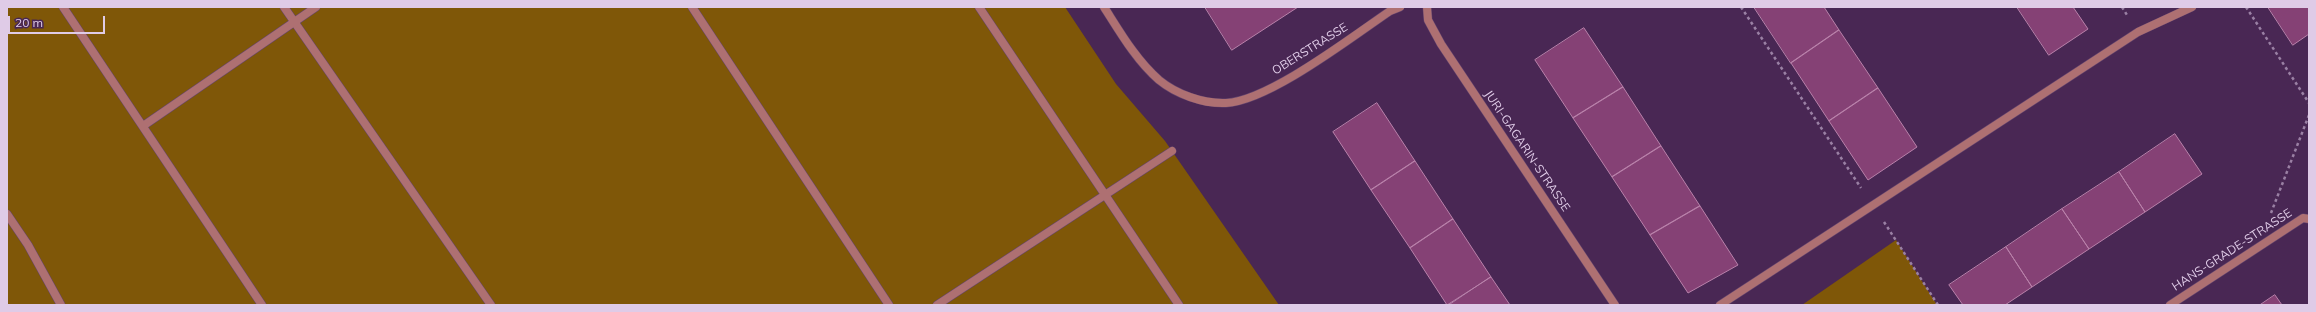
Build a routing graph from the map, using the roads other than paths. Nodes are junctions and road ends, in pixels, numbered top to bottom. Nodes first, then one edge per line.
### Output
1 (63, 7) edge
2 (284, 7) edge
3 (316, 7) edge
4 (692, 7) edge
5 (979, 7) edge
6 (1104, 7) edge
7 (1400, 7) edge
8 (1427, 7) edge
9 (2192, 7) edge
10 (295, 23) junction
11 (143, 126) junction
12 (1172, 151) dead end
13 (1106, 195) junction
14 (7, 214) edge
15 (2309, 220) edge
16 (61, 305) edge
17 (262, 305) edge
18 (491, 305) edge
19 (889, 305) edge
20 (937, 305) edge
21 (1179, 305) edge
22 (1616, 305) edge
23 (1720, 305) edge
24 (2170, 305) edge

1 - 11 street
2 - 10 street
3 - 10 street
4 - 19 street
5 - 13 street
6 - 7 street, OBERSTRASSE
8 - 22 street, JURI-GAGARIN-STRASSE
9 - 23 street
10 - 11 street
10 - 18 street
11 - 17 street
12 - 13 street
13 - 20 street
13 - 21 street
14 - 16 street
15 - 24 street, HANS-GRADE-STRASSE

